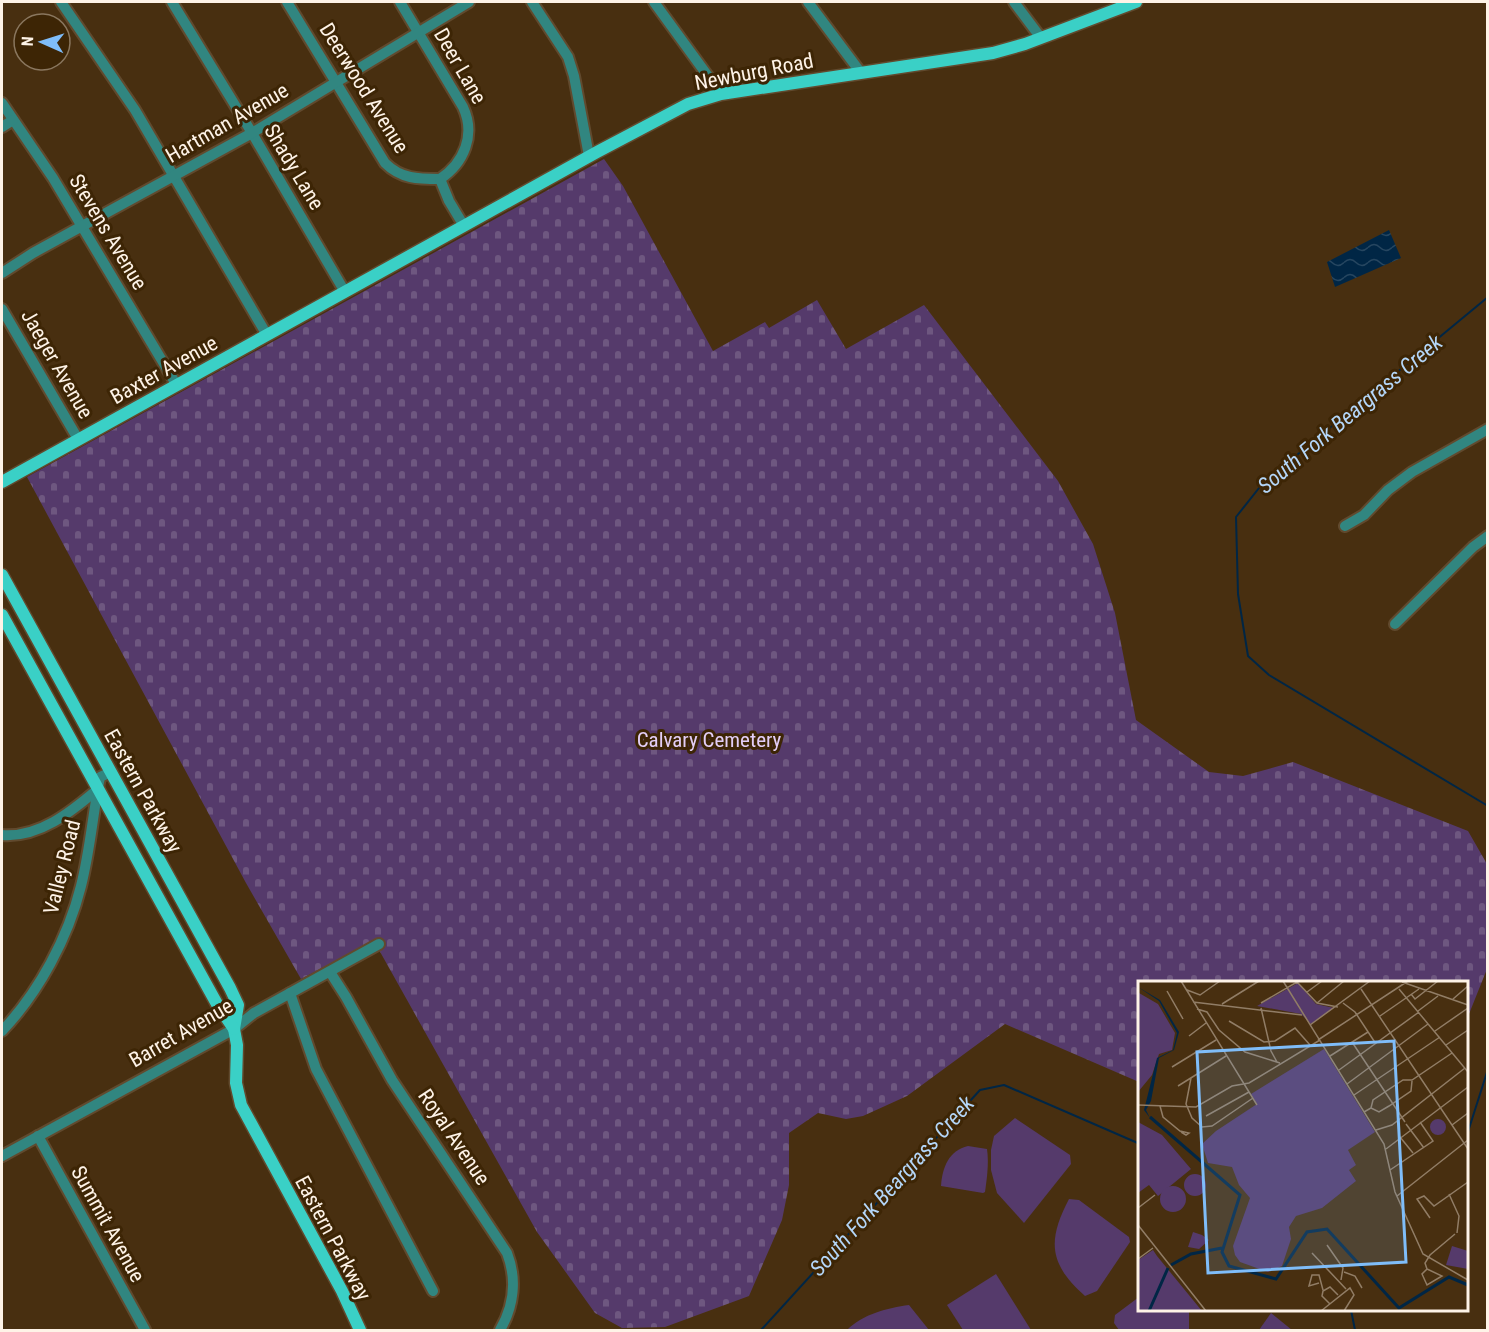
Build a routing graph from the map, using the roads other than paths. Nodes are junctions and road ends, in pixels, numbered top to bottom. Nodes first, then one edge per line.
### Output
1 (61, 2) edge
2 (172, 2) edge
3 (286, 2) edge
4 (400, 2) edge
5 (469, 2) edge
6 (532, 2) edge
7 (654, 2) edge
8 (808, 2) edge
9 (1014, 2) edge
10 (1136, 2) edge
11 (419, 33) junction
12 (1041, 38) junction
13 (861, 73) junction
14 (336, 82) junction
15 (721, 94) junction
16 (2, 103) edge
17 (13, 120) junction
18 (2, 127) edge
19 (252, 133) junction
20 (589, 156) junction
21 (173, 176) junction
22 (440, 180) junction
23 (81, 226) junction
24 (464, 226) junction
25 (2, 273) edge
26 (345, 292) junction
27 (2, 309) edge
28 (267, 335) junction
29 (176, 384) junction
30 (1488, 429) edge
31 (78, 439) junction
32 (2, 482) edge
33 (1346, 526) dead end
34 (1488, 536) edge
35 (2, 575) edge
36 (2, 615) edge
37 (1395, 624) dead end
38 (111, 772) junction
39 (98, 789) junction
40 (2, 835) edge
41 (379, 944) dead end
42 (330, 972) junction
43 (290, 993) junction
44 (234, 1029) junction
45 (2, 1031) edge
46 (38, 1136) junction
47 (2, 1156) edge
48 (433, 1291) dead end
49 (145, 1330) edge
50 (360, 1330) edge
51 (500, 1330) edge

1 - 21 street
2 - 19 street, Shady Lane
3 - 14 street, Deerwood Avenue
4 - 11 street, Deer Lane
5 - 11 street, Hartman Avenue
6 - 20 street
7 - 15 street
8 - 13 street
9 - 12 street
10 - 12 main road, Newburg Road
11 - 14 street, Hartman Avenue
11 - 22 street, Deer Lane
12 - 13 main road, Newburg Road
13 - 15 main road, Newburg Road
14 - 19 street, Hartman Avenue
14 - 22 street, Deerwood Avenue
15 - 20 main road, Newburg Road
16 - 17 street, Stevens Avenue
17 - 18 street
17 - 23 street, Stevens Avenue
19 - 21 street, Hartman Avenue
19 - 26 street, Shady Lane
20 - 24 main road, Newburg Road
21 - 23 street, Hartman Avenue
21 - 28 street
22 - 24 street
23 - 25 street, Hartman Avenue
23 - 29 street, Stevens Avenue
24 - 26 main road, Newburg Road
26 - 28 main road, Baxter Avenue
27 - 31 street, Jaeger Avenue
28 - 29 main road, Baxter Avenue
29 - 31 main road, Baxter Avenue
30 - 33 street
31 - 32 main road, Baxter Avenue
34 - 37 street
35 - 38 main road, Eastern Parkway
36 - 39 main road, Eastern Parkway
38 - 39 street, Valley Road
38 - 44 main road, Eastern Parkway
39 - 40 street
39 - 44 main road, Eastern Parkway
39 - 45 street, Valley Road
41 - 42 street, Barret Avenue
42 - 43 street, Barret Avenue
42 - 51 street, Royal Avenue
43 - 44 street, Barret Avenue
43 - 48 street
44 - 46 street, Barret Avenue
44 - 50 main road, Eastern Parkway
46 - 47 street, Barret Avenue
46 - 49 street, Summit Avenue

